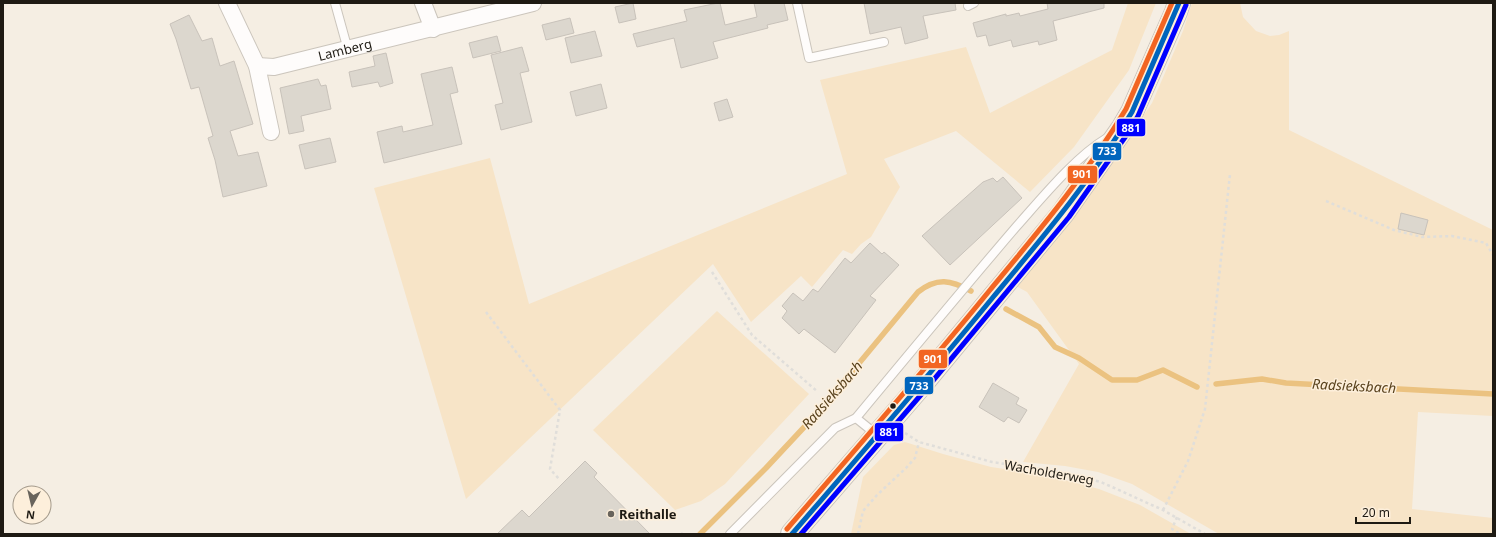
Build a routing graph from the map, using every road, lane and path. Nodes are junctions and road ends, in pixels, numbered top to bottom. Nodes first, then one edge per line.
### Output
1 (227, 3) edge
2 (335, 3) edge
3 (423, 3) edge
4 (797, 3) edge
5 (1179, 3) edge
6 (523, 4) edge
7 (433, 29) junction
8 (884, 42) dead end
9 (348, 50) junction
10 (258, 66) junction
11 (1122, 129) junction
12 (271, 132) dead end
13 (1230, 174) dead end
14 (1326, 201) dead end
15 (1493, 255) edge
16 (712, 272) dead end
17 (486, 312) dead end
18 (818, 392) dead end
19 (856, 418) junction
20 (883, 429) junction
21 (919, 442) junction
22 (559, 479) dead end
23 (1163, 510) junction
24 (1177, 517) junction
25 (730, 534) edge
26 (792, 534) edge
27 (858, 534) edge
28 (1180, 534) edge
29 (1204, 534) edge

1 - 10 street
2 - 9 lane
3 - 7 street
4 - 8 lane
5 - 11 main road
6 - 7 street, Lamberg
7 - 9 street, Lamberg
9 - 10 street, Lamberg
10 - 12 street
11 - 19 lane
11 - 20 main road
13 - 23 path
14 - 15 path
16 - 18 path
17 - 22 path
19 - 20 lane
19 - 25 lane
20 - 21 path, Wacholderweg
20 - 26 main road
21 - 23 path, Wacholderweg
21 - 27 path
23 - 24 path, Wacholderweg
24 - 28 path
24 - 29 path, Wacholderweg

